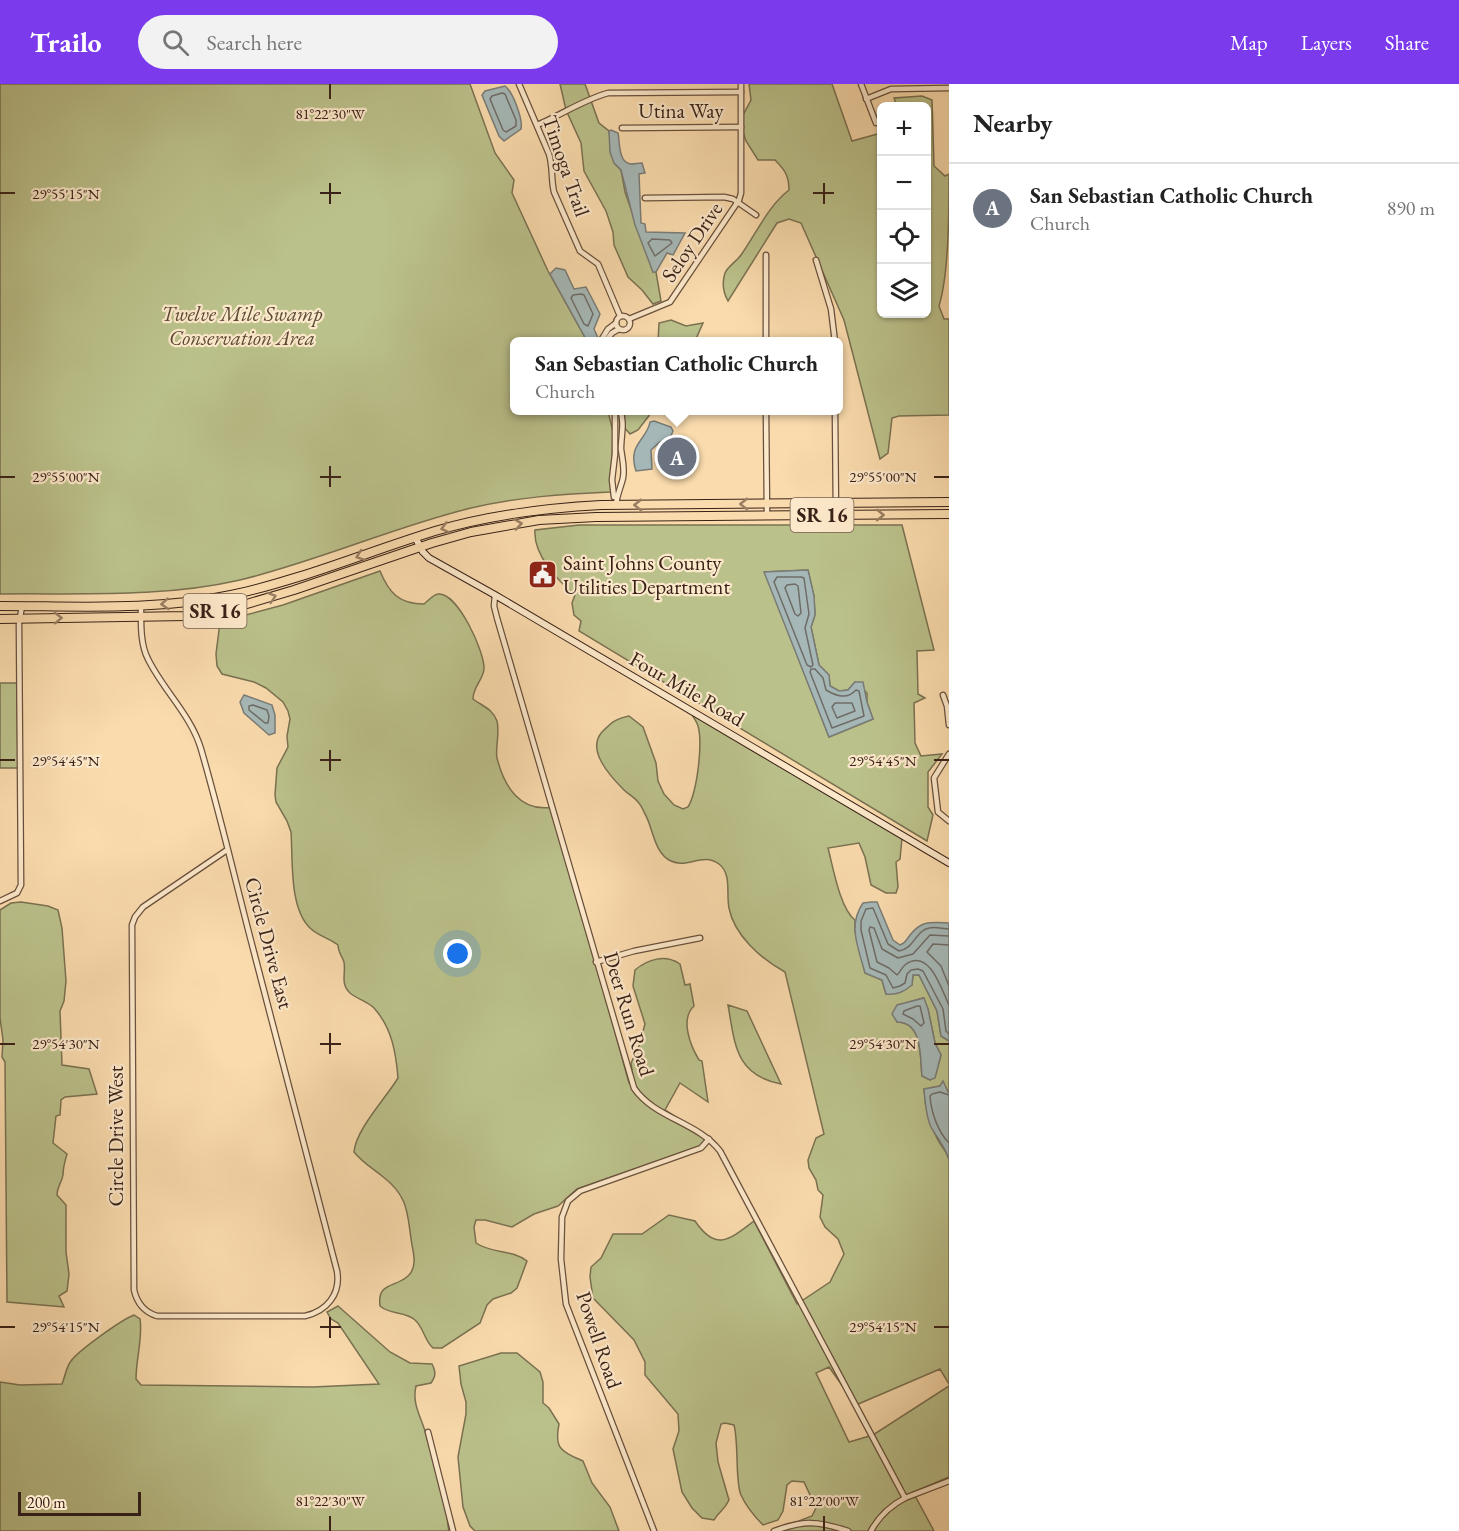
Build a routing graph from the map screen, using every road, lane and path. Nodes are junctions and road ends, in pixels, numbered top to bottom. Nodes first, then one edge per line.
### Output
1 (519, 84) edge
2 (647, 84) edge
3 (741, 84) edge
4 (861, 84) edge
5 (949, 88) edge
6 (647, 92) junction
7 (741, 92) junction
8 (866, 99) junction
9 (876, 123) dead end
10 (537, 125) junction
11 (741, 127) junction
12 (622, 128) dead end
13 (645, 198) dead end
14 (738, 202) junction
15 (756, 215) dead end
16 (766, 255) dead end
17 (816, 260) dead end
18 (621, 316) junction
19 (629, 319) junction
20 (616, 323) junction
21 (619, 329) junction
22 (603, 337) edge
23 (609, 337) edge
24 (765, 337) edge
25 (834, 337) edge
26 (618, 415) edge
27 (620, 415) edge
28 (766, 415) edge
29 (835, 415) edge
30 (613, 471) junction
31 (623, 473) junction
32 (949, 502) edge
33 (836, 503) junction
34 (766, 504) junction
35 (616, 505) junction
36 (949, 514) edge
37 (836, 515) junction
38 (767, 516) junction
39 (553, 519) junction
40 (415, 537) junction
41 (420, 547) junction
42 (495, 595) junction
43 (141, 605) junction
44 (0, 606) edge
45 (22, 606) junction
46 (141, 618) junction
47 (0, 619) edge
48 (21, 619) junction
49 (943, 695) dead end
50 (949, 725) edge
51 (949, 754) edge
52 (949, 821) edge
53 (227, 850) junction
54 (949, 863) edge
55 (0, 900) edge
56 (700, 938) dead end
57 (596, 962) junction
58 (709, 1139) junction
59 (143, 1308) joint
60 (428, 1432) dead end
61 (949, 1480) edge
62 (905, 1498) junction
63 (453, 1531) edge
64 (654, 1531) edge
65 (774, 1531) edge
66 (848, 1531) edge
67 (871, 1531) edge

1 - 10 street, Timoga Trail
2 - 6 street
3 - 7 street, Seloy Drive
4 - 8 street
5 - 8 street
6 - 7 street
6 - 10 street
7 - 11 street, Seloy Drive
8 - 9 street
10 - 18 street, Timoga Trail
11 - 12 street, Utina Way
11 - 14 street, Seloy Drive
13 - 14 street
14 - 15 street
14 - 19 street, Seloy Drive
16 - 24 street
17 - 25 street
18 - 19 street
18 - 20 street
19 - 21 street, Seloy Drive
20 - 21 street
20 - 22 street
21 - 23 street, Seloy Drive
26 - 30 street
27 - 31 street
28 - 34 street
29 - 33 street
30 - 31 street
30 - 35 street
31 - 35 street
32 - 33 highway, SR 16
33 - 34 highway, SR 16
33 - 37 street
34 -> 35 highway, SR 16
34 - 38 street
35 - 39 highway
35 -> 40 highway, SR 16
37 -> 36 highway, SR 16
37 - 38 highway, SR 16
38 - 39 highway, SR 16
41 -> 39 highway, SR 16
40 - 41 main road, Four Mile Road
40 -> 43 highway, SR 16
41 - 42 main road, Four Mile Road
46 -> 41 highway, SR 16
42 - 54 main road, Four Mile Road
42 - 57 street, Deer Run Road
43 - 45 highway, SR 16
43 - 46 street, Circle Drive East
44 - 45 highway, SR 16
45 - 48 street
48 -> 46 highway, SR 16
46 - 53 street, Circle Drive East
47 - 48 highway, SR 16
48 - 55 street
49 - 50 street
51 - 52 street
53 - 59 street, Circle Drive West
53 - 59 street, Circle Drive East
56 - 57 street
57 - 58 street, Deer Run Road
58 - 62 street, Deer Run Road
58 - 64 street, Powell Road
60 - 63 street
61 - 62 street
62 - 67 street
65 - 66 street

